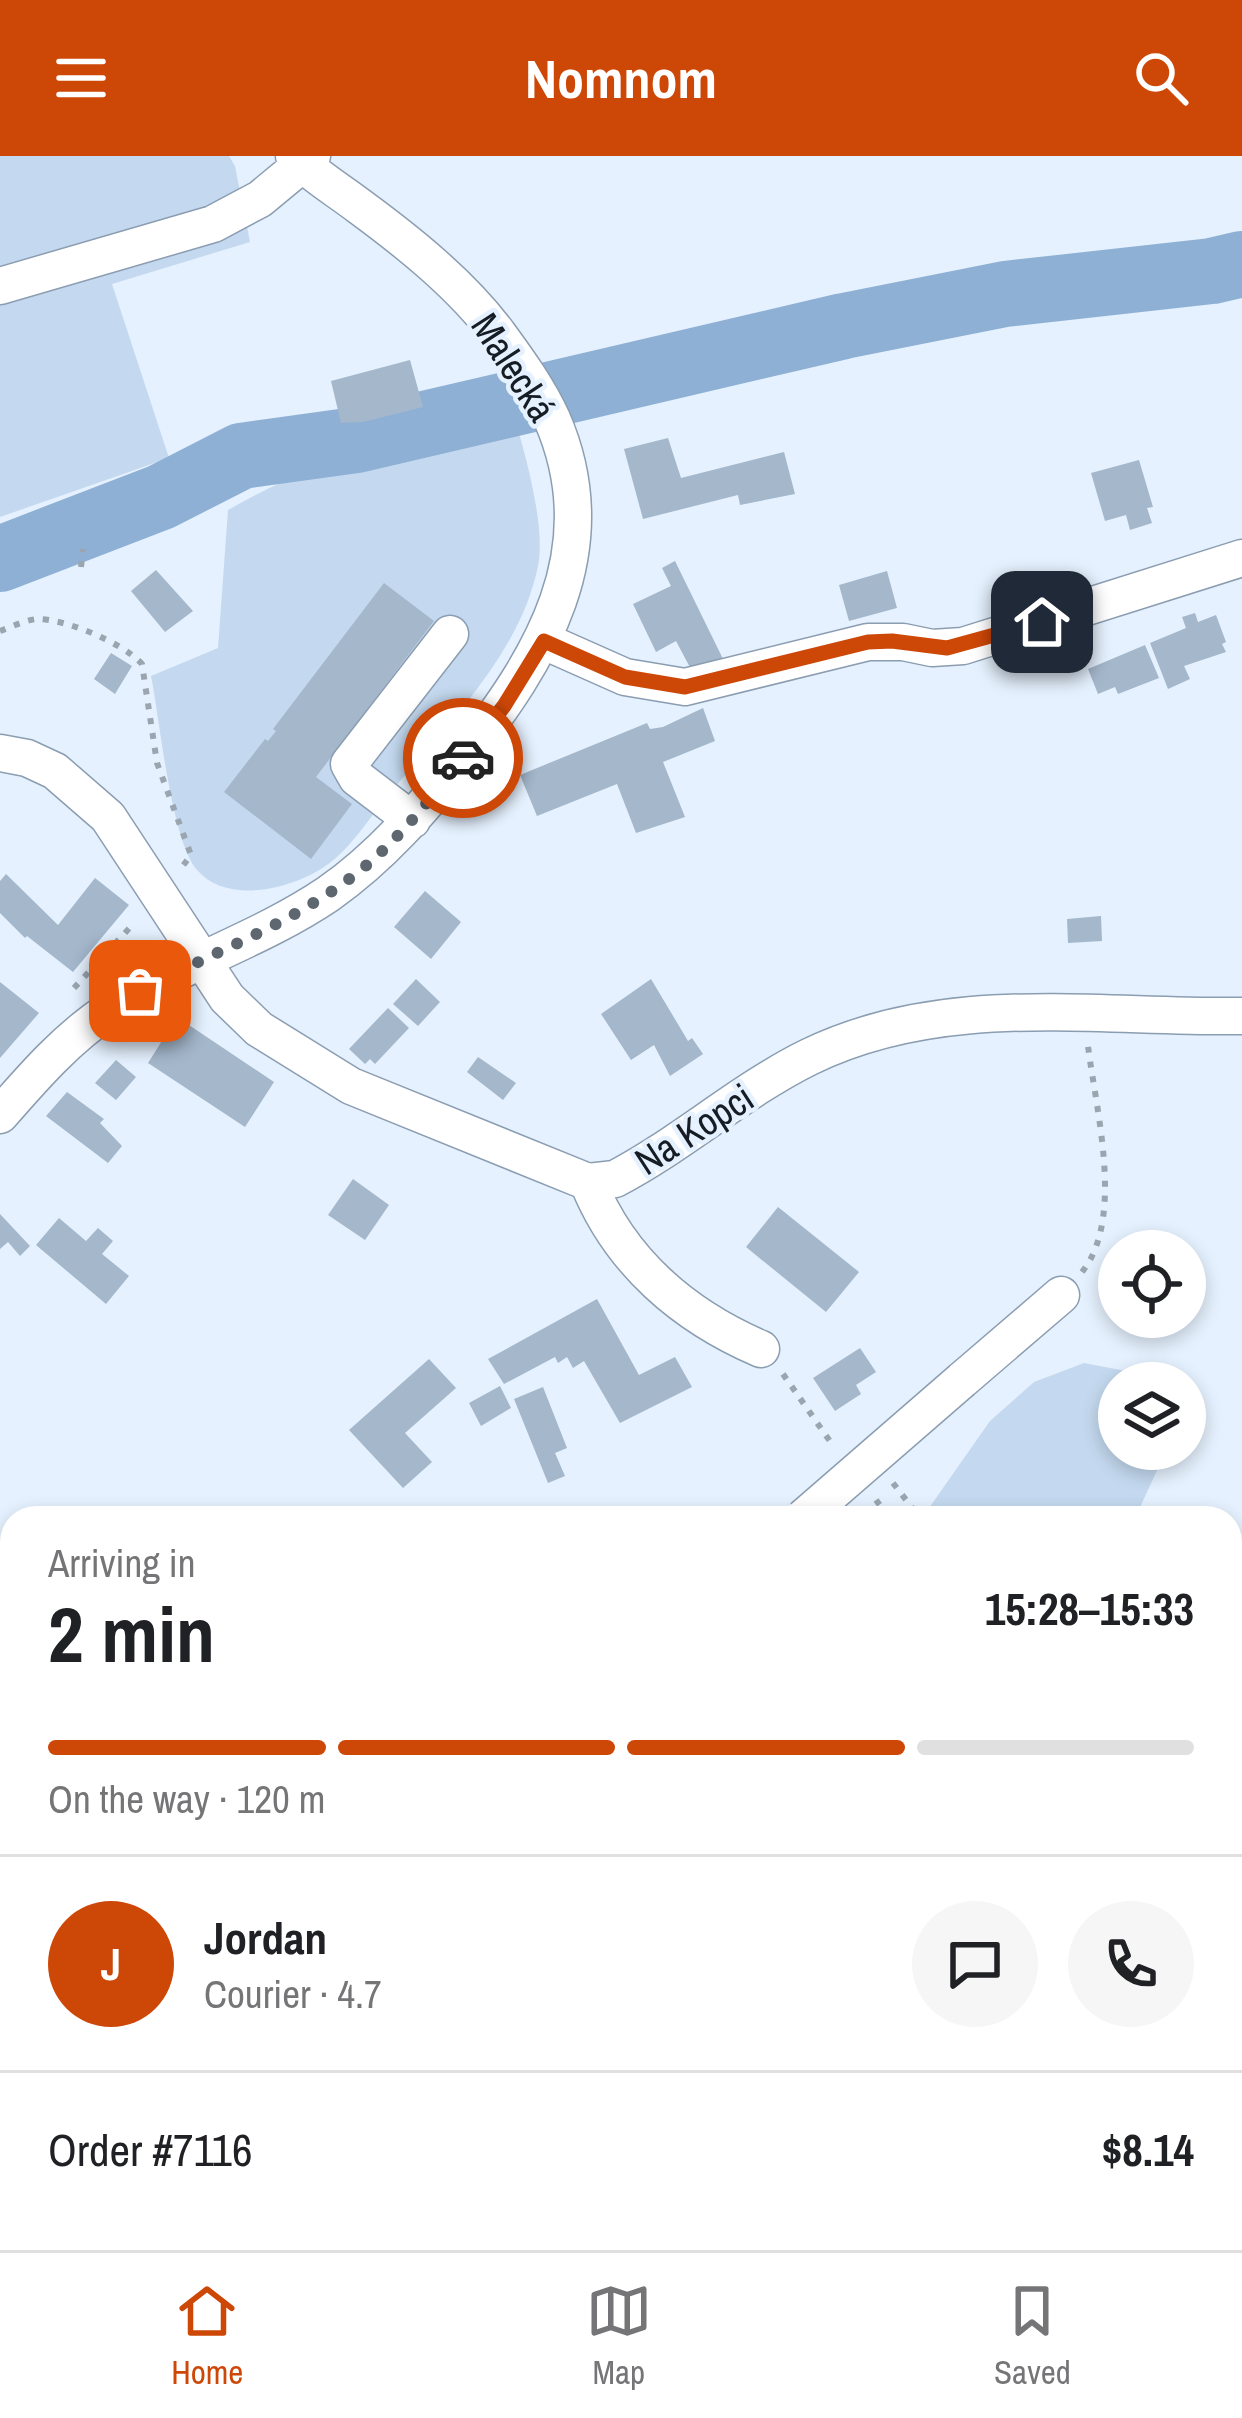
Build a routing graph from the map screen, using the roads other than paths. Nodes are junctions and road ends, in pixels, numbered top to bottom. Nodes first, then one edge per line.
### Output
1 (303, 159) edge
2 (0, 286) edge
3 (1242, 558) edge
4 (450, 634) dead end
5 (544, 641) junction
6 (0, 753) edge
7 (412, 820) junction
8 (202, 960) junction
9 (1242, 1016) edge
10 (0, 1115) edge
11 (588, 1182) junction
12 (1060, 1295) road end
13 (761, 1349) road end
14 (817, 1506) edge

1 - 2 street
1 - 5 street, Malecká
3 - 5 street
4 - 7 street
5 - 7 street, Malecká
6 - 8 street, Na Kopci
7 - 8 street, Malecká
8 - 10 street, Malecká
8 - 11 street, Na Kopci
9 - 11 street, Na Kopci
11 - 13 street
12 - 14 street, bridge

